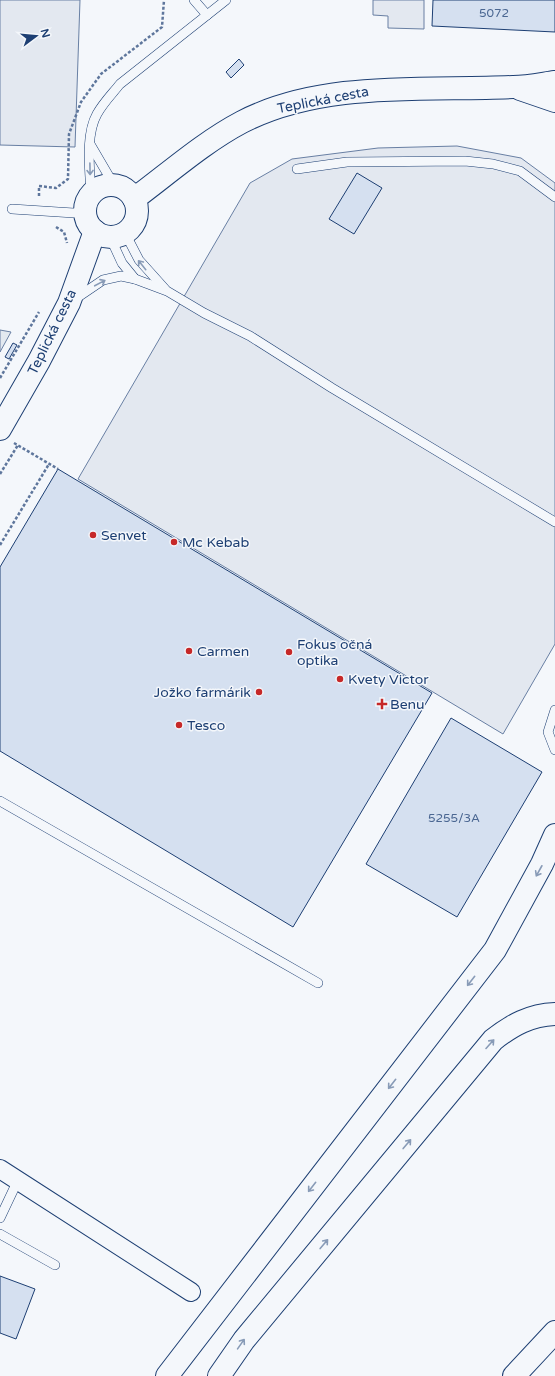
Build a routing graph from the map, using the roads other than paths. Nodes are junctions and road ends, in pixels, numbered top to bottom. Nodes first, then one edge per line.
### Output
1 (194, 0) edge
2 (226, 0) edge
3 (207, 15) junction
4 (555, 82) edge
5 (515, 87) junction
6 (555, 100) edge
7 (89, 143) junction
8 (297, 169) dead end
9 (114, 185) junction
10 (555, 197) edge
11 (134, 199) junction
12 (88, 202) junction
13 (12, 209) dead end
14 (110, 234) junction
15 (135, 279) junction
16 (167, 291) junction
17 (69, 303) junction
18 (6, 435) edge
19 (555, 522) edge
20 (555, 710) edge
21 (555, 750) edge
22 (0, 801) edge
23 (555, 835) edge
24 (318, 983) dead end
25 (555, 1014) edge
26 (0, 1169) edge
27 (18, 1180) junction
28 (0, 1218) edge
29 (0, 1234) edge
30 (55, 1265) dead end
31 (191, 1292) dead end
32 (555, 1332) edge
33 (167, 1376) edge
34 (219, 1376) edge
35 (514, 1376) edge

1 - 3 lane
2 - 3 lane
3 - 7 lane
4 - 5 main road, Teplická cesta
5 - 6 main road, Teplická cesta
5 - 11 main road, Teplická cesta
7 - 9 lane
7 -> 12 lane
8 - 10 lane
9 - 11 main road
9 - 12 main road
11 - 14 main road
12 - 13 lane
12 - 14 main road
14 - 15 lane
16 -> 14 lane
14 - 17 main road, Teplická cesta
15 - 16 lane
17 -> 15 lane
16 - 19 lane
17 - 18 main road, Teplická cesta
20 - 21 lane
22 - 24 lane
23 -> 33 main road
34 -> 25 main road
26 - 27 street
27 - 28 lane
27 - 31 street
29 - 30 lane
32 - 35 main road

